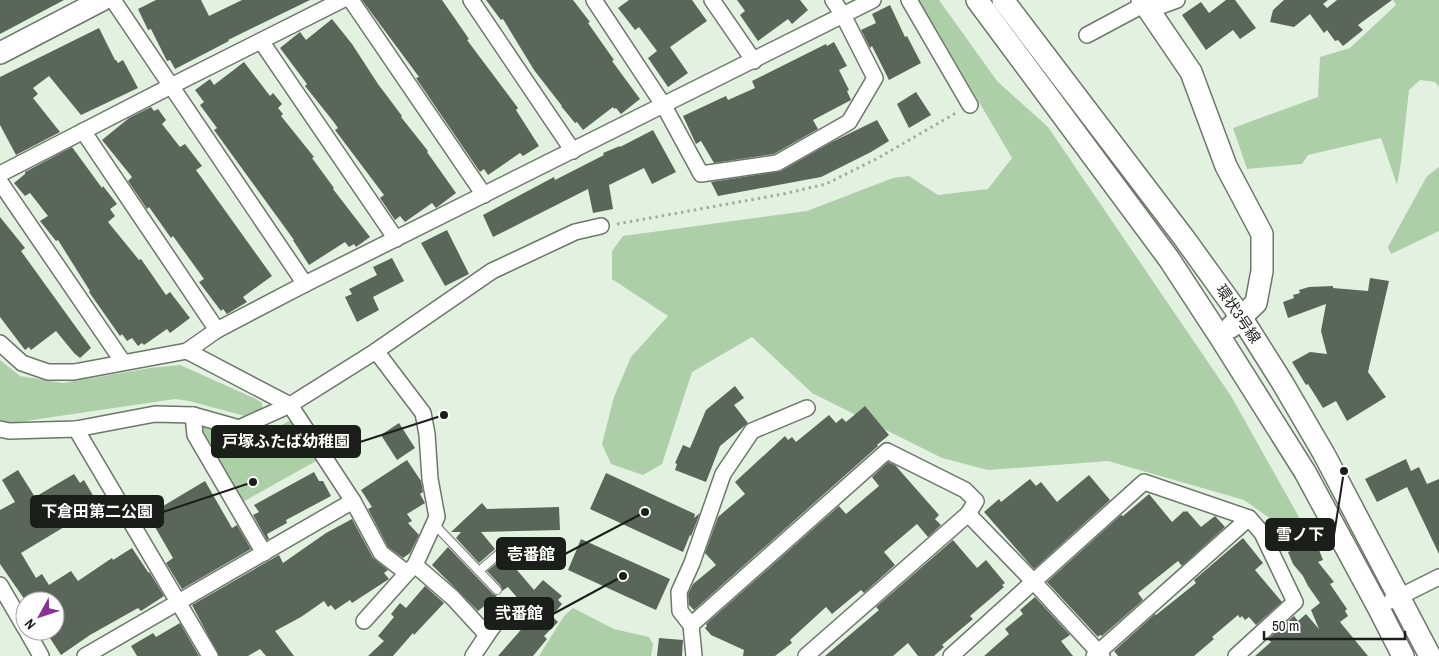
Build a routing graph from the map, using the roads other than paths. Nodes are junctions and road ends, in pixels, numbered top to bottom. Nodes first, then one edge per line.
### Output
1 (102, 0) edge
2 (113, 0) edge
3 (342, 0) edge
4 (351, 0) edge
5 (471, 0) edge
6 (594, 0) edge
7 (712, 0) edge
8 (832, 0) edge
9 (873, 0) edge
10 (909, 0) edge
11 (977, 0) edge
12 (1003, 0) edge
13 (1177, 0) edge
14 (1145, 5) edge
15 (843, 15) junction
16 (1087, 35) dead end
17 (261, 41) junction
18 (0, 53) edge
19 (754, 61) junction
20 (171, 86) junction
21 (970, 105) road end
22 (664, 106) junction
23 (83, 131) junction
24 (573, 151) junction
25 (0, 174) edge
26 (0, 182) edge
27 (484, 195) junction
28 (601, 226) road end
29 (396, 239) junction
30 (305, 284) junction
31 (1241, 317) junction
32 (217, 330) junction
33 (1220, 337) junction
34 (0, 343) edge
35 (376, 351) junction
36 (187, 352) junction
37 (123, 362) junction
38 (290, 405) junction
39 (807, 408) dead end
40 (194, 415) junction
41 (0, 429) edge
42 (76, 429) junction
43 (353, 501) junction
44 (968, 514) junction
45 (1249, 518) junction
46 (434, 524) junction
47 (501, 552) dead end
48 (264, 553) junction
49 (411, 569) junction
50 (479, 570) junction
51 (1439, 577) edge
52 (1034, 582) junction
53 (1, 590) edge
54 (497, 590) dead end
55 (1401, 598) junction
56 (178, 602) junction
57 (507, 607) dead end
58 (1378, 607) junction
59 (15, 612) edge
60 (364, 621) dead end
61 (691, 625) junction
62 (486, 634) junction
63 (32, 641) edge
64 (1098, 655) edge
65 (41, 656) edge
66 (85, 656) edge
67 (210, 656) edge
68 (473, 656) edge
69 (694, 656) edge
70 (806, 656) edge
71 (951, 656) edge
72 (1236, 656) edge
73 (1403, 656) edge
74 (1430, 656) edge

1 - 18 street
2 - 20 street
3 - 17 street
4 - 27 street
5 - 24 street
6 - 22 street
7 - 19 street
8 - 15 street
9 - 15 street
10 - 21 street
11 - 33 street, 環状3号線
12 - 31 street, 環状3号線
13 - 14 street
14 - 16 street
14 - 31 street
15 - 19 street
15 - 22 street
17 - 20 street
17 - 29 street
19 - 22 street
20 - 23 street
20 - 30 street
22 - 24 street
23 - 25 street
23 - 32 street
24 - 27 street
26 - 37 street
27 - 29 street
28 - 35 street
29 - 30 street
30 - 32 street
31 - 33 street
31 - 55 street, 環状3号線
32 - 36 street
33 - 58 street, 環状3号線
34 - 37 street
35 - 38 street
35 - 46 street
36 - 37 street
36 - 38 street
38 - 40 street
38 - 43 street
39 - 61 street
40 - 42 street
40 - 48 street
41 - 42 street
42 - 56 street
43 - 48 street
43 - 49 street
44 - 52 street
44 - 61 street
44 - 70 street
45 - 52 street
45 - 64 street
45 - 72 street
46 - 49 street
46 - 50 lane
47 - 50 lane
48 - 56 street
49 - 60 street
49 - 62 street
50 - 54 lane
51 - 55 street
52 - 64 street
52 - 71 street
53 - 59 street
55 - 58 street
55 - 74 street, 環状3号線
56 - 66 street
56 - 67 street
57 - 62 street
58 - 73 street, 環状3号線
61 - 69 street
62 - 68 street
63 - 65 street

